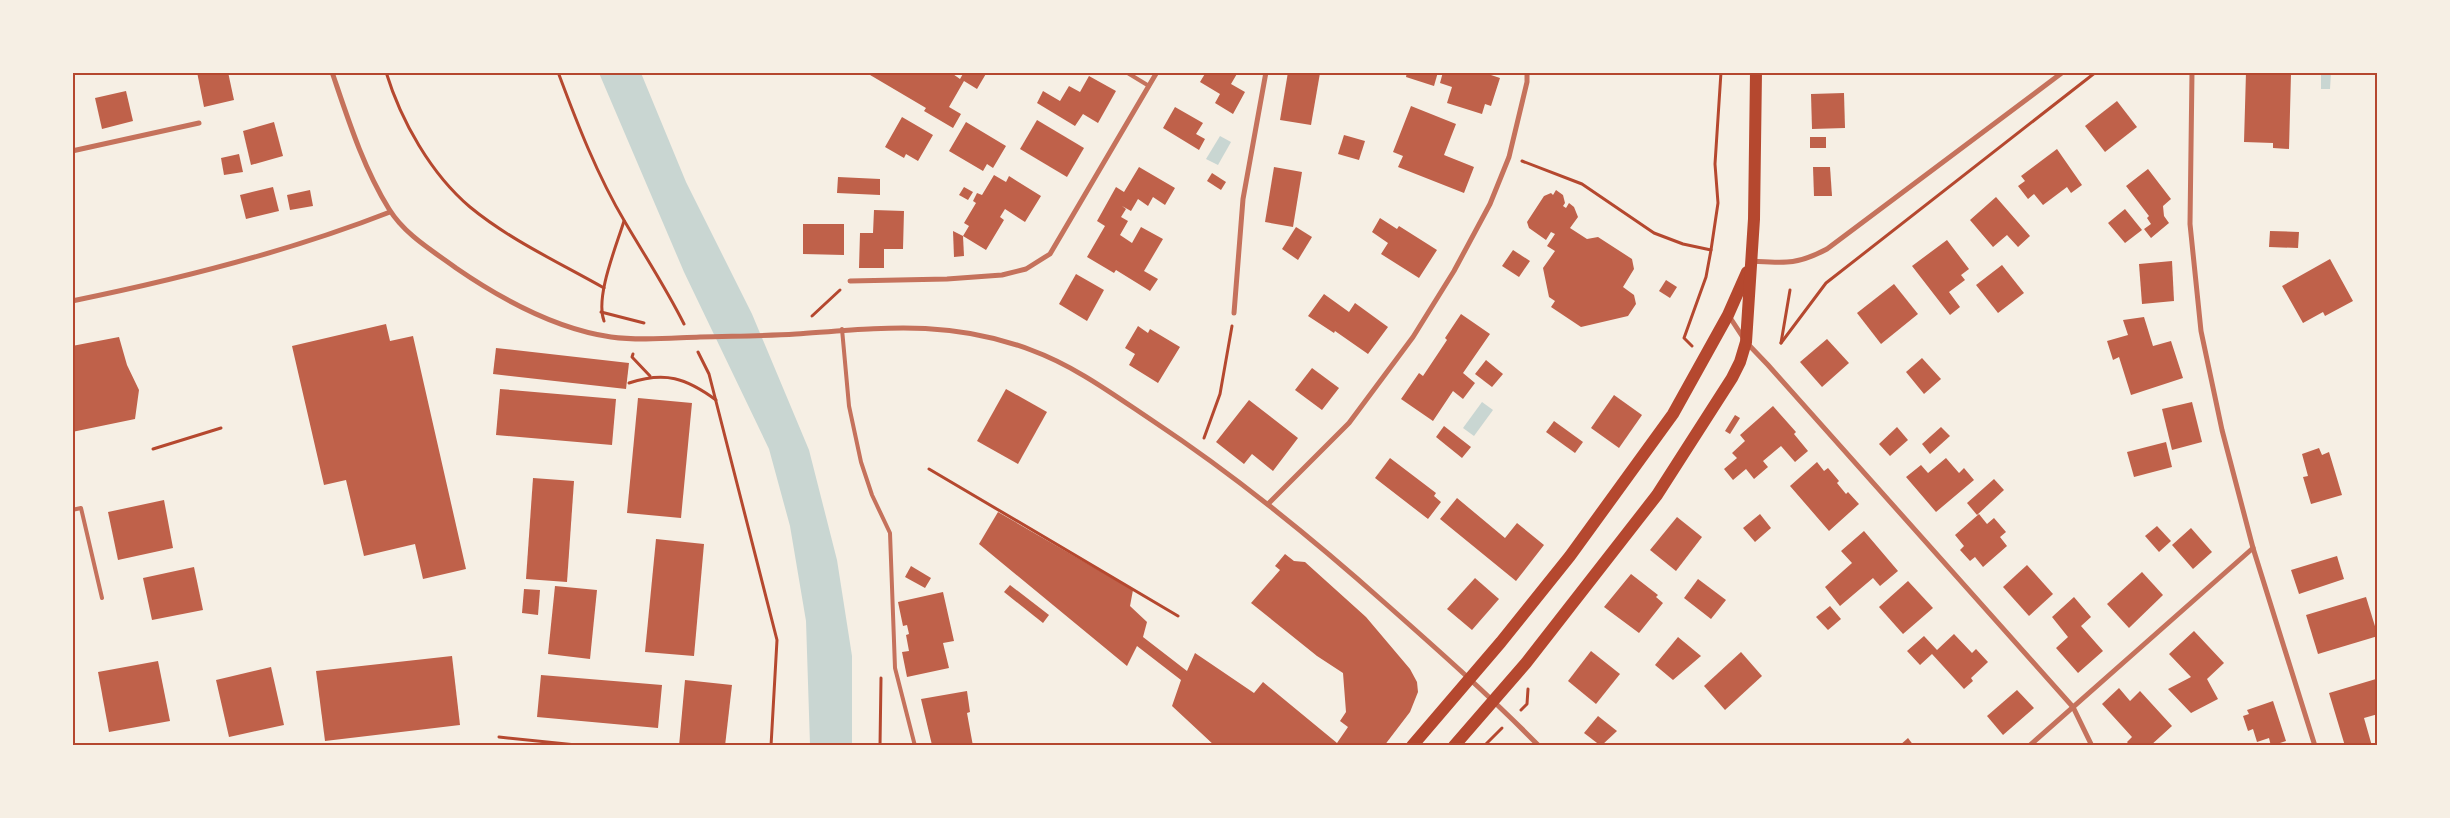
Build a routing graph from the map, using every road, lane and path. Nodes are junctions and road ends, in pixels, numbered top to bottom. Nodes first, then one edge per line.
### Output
1 (332, 72) edge
2 (386, 72) edge
3 (558, 72) edge
4 (1126, 72) edge
5 (1157, 72) edge
6 (1266, 72) edge
7 (1527, 72) edge
8 (1721, 72) edge
9 (1756, 72) edge
10 (2063, 72) edge
11 (2096, 72) edge
12 (2192, 72) edge
13 (1149, 86) junction
14 (199, 123) dead end
15 (72, 151) edge
16 (1509, 157) junction
17 (390, 212) junction
18 (624, 221) junction
19 (1712, 250) junction
20 (1752, 261) junction
21 (850, 281) joint
22 (604, 288) junction
23 (1790, 290) dead end
24 (72, 301) edge
25 (1234, 313) joint
26 (1728, 315) junction
27 (814, 316) dead end
28 (650, 324) dead end
29 (842, 330) junction
30 (688, 332) dead end
31 (634, 338) junction
32 (1746, 342) junction
33 (1694, 348) dead end
34 (697, 349) dead end
35 (650, 376) junction
36 (629, 383) dead end
37 (716, 401) junction
38 (221, 428) dead end
39 (153, 449) dead end
40 (1199, 452) junction
41 (929, 469) dead end
42 (1268, 504) junction
43 (72, 510) edge
44 (2253, 548) junction
45 (102, 598) dead end
46 (1178, 616) dead end
47 (1469, 679) junction
48 (1492, 701) junction
49 (2073, 707) junction
50 (499, 737) dead end
51 (586, 746) edge
52 (771, 746) edge
53 (915, 746) edge
54 (1412, 746) edge
55 (1454, 746) edge
56 (1538, 746) edge
57 (2029, 746) edge
58 (2092, 746) edge
59 (2315, 746) edge

1 - 17 street
2 - 22 path
3 - 18 path
4 - 13 lane
5 - 13 street
6 - 25 street
7 - 16 street
8 - 19 path
9 - 20 main road
10 - 20 street
11 - 23 path
12 - 44 street
13 - 21 street
14 - 15 street
16 - 19 path
16 - 42 street
17 - 24 street
17 - 31 street
18 - 22 path
18 - 30 path
19 - 33 path
20 - 26 main road
20 - 32 main road
21 - 27 path
22 - 28 path
25 - 40 path
26 - 32 street
26 - 47 main road
29 - 31 street
29 - 40 street
29 - 53 lane
31 - 35 path
32 - 48 main road
32 - 49 street
34 - 37 path
35 - 36 path
35 - 37 path
37 - 52 path
38 - 39 path
40 - 42 street
41 - 46 path
42 - 47 street
43 - 45 lane
44 - 49 street
44 - 59 street
47 - 48 street
47 - 54 main road
48 - 55 main road
48 - 56 street
49 - 57 street
49 - 58 street
50 - 51 path

